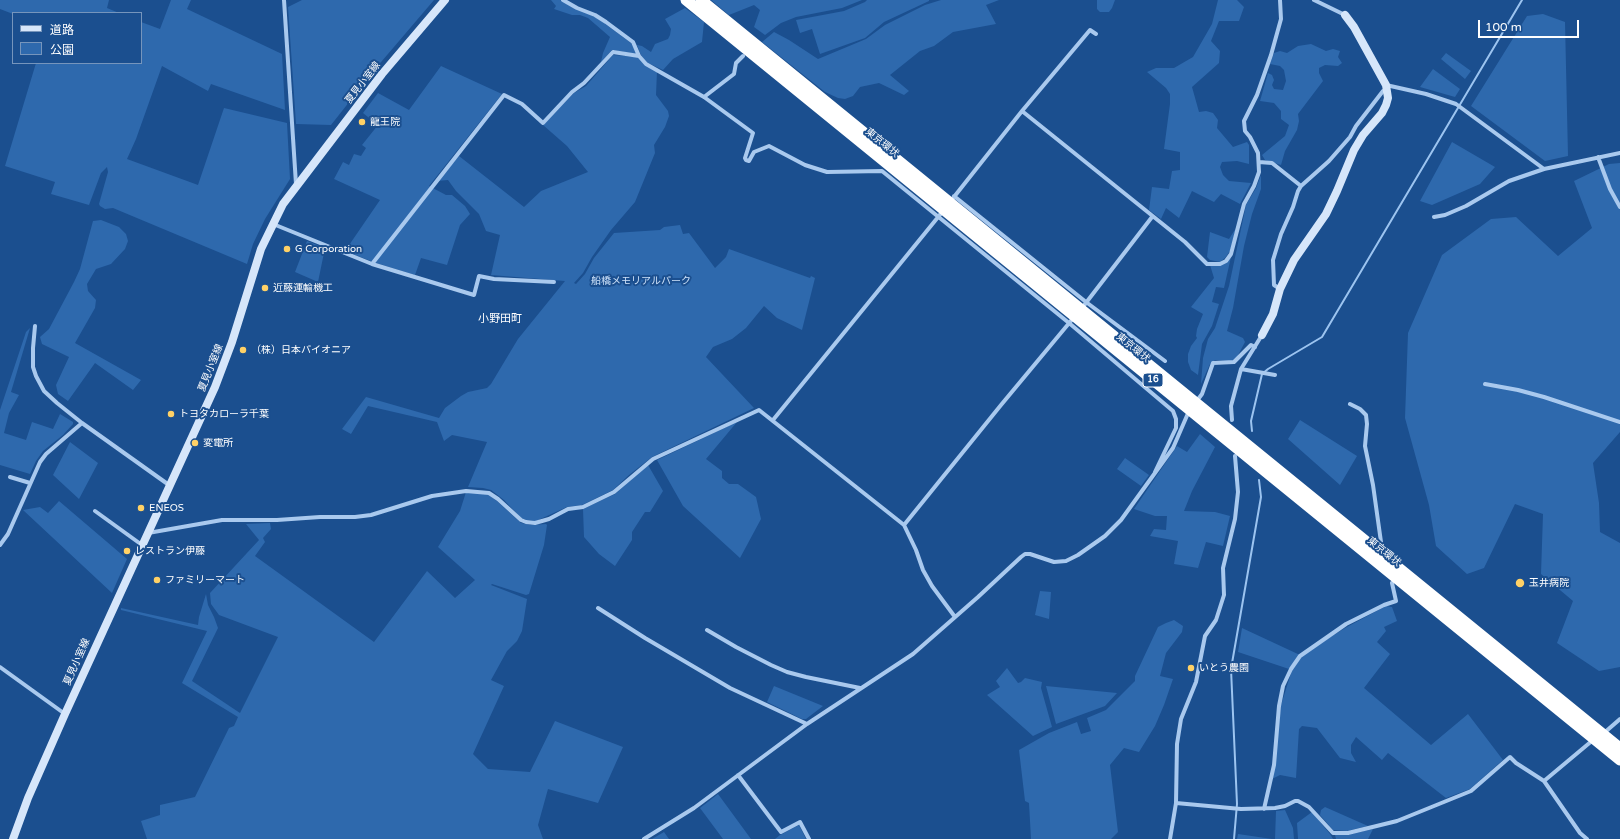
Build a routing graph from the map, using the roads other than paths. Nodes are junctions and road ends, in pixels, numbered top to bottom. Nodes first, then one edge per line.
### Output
1 (284, 0) edge
2 (445, 0) edge
3 (563, 0) edge
4 (686, 0) edge
5 (701, 0) edge
6 (1280, 0) edge
7 (1314, 0) edge
8 (1345, 16) joint
9 (1096, 34) dead end
10 (639, 56) junction
11 (743, 56) dead end
12 (1385, 88) junction
13 (704, 97) junction
14 (1022, 111) junction
15 (1350, 137) junction
16 (1358, 144) junction
17 (1620, 152) edge
18 (1598, 157) junction
19 (1259, 162) junction
20 (1544, 169) junction
21 (296, 184) junction
22 (1301, 186) junction
23 (946, 206) junction
24 (1620, 207) edge
25 (1152, 217) junction
26 (1434, 217) dead end
27 (273, 224) junction
28 (372, 264) junction
29 (554, 282) dead end
30 (1280, 289) junction
31 (1078, 313) junction
32 (35, 326) dead end
33 (1262, 335) joint
34 (1255, 347) junction
35 (1165, 361) dead end
36 (1241, 369) junction
37 (1275, 375) dead end
38 (1486, 384) dead end
39 (1350, 404) dead end
40 (1193, 406) junction
41 (773, 420) junction
42 (1232, 420) dead end
43 (1620, 422) edge
44 (82, 423) junction
45 (1235, 456) dead end
46 (1155, 472) junction
47 (10, 477) dead end
48 (30, 483) junction
49 (169, 485) junction
50 (95, 511) dead end
51 (904, 525) junction
52 (147, 533) junction
53 (1381, 542) dead end
54 (0, 545) edge
55 (142, 545) junction
56 (1392, 583) dead end
57 (598, 608) dead end
58 (955, 617) junction
59 (707, 630) dead end
60 (0, 667) edge
61 (860, 688) junction
62 (65, 714) junction
63 (1620, 719) edge
64 (807, 724) junction
65 (1598, 736) junction
66 (1620, 748) edge
67 (1620, 760) edge
68 (738, 775) junction
69 (1544, 781) junction
70 (1176, 803) junction
71 (1264, 809) junction
72 (13, 839) edge
73 (644, 839) edge
74 (809, 839) edge
75 (1170, 839) edge
76 (1587, 839) edge

1 - 21 street
2 - 21 main road, 夏見小室線
3 - 10 street
4 - 23 highway, 東京環状 / 16
5 - 23 highway, 東京環状 / 16
6 - 19 street
7 - 8 street
8 - 12 main road
9 - 14 street
10 - 13 street
10 - 28 street
11 - 13 street
12 - 15 street
12 - 16 main road
12 - 20 street
13 - 23 street
14 - 23 street
14 - 25 street
15 - 16 street
15 - 22 street
16 - 30 main road
17 - 18 street
18 - 20 street
18 - 24 street
19 - 22 street
19 - 25 street
20 - 26 street
21 - 27 main road, 夏見小室線
22 - 30 street
23 - 31 highway, 東京環状 / 16
23 - 31 street
23 - 41 street
25 - 31 street
27 - 28 street
27 - 49 main road, 夏見小室線
28 - 29 street
30 - 33 main road
31 - 35 street
31 - 40 highway, 東京環状 / 16
31 - 46 street
31 - 51 street
32 - 44 street
33 - 34 street
34 - 36 street
34 - 40 street
36 - 37 street
36 - 42 street
38 - 43 street
39 - 53 street
40 - 46 street
40 - 65 highway, 東京環状 / 16
41 - 51 street
41 - 52 street
44 - 48 street
44 - 49 street
45 - 70 street
46 - 58 street
47 - 48 street
48 - 54 street
49 - 52 main road, 夏見小室線
50 - 55 street
51 - 58 street
52 - 55 main road, 夏見小室線
55 - 62 main road, 夏見小室線
56 - 71 street
57 - 64 street
58 - 61 street
59 - 61 street
60 - 62 street
61 - 64 street
62 - 72 main road, 夏見小室線
63 - 65 street
64 - 68 street
65 - 66 highway, 東京環状 / 16
65 - 67 highway, 東京環状 / 16
65 - 69 street
68 - 73 street
68 - 74 street
69 - 71 street
69 - 76 street
70 - 71 street
70 - 75 street

